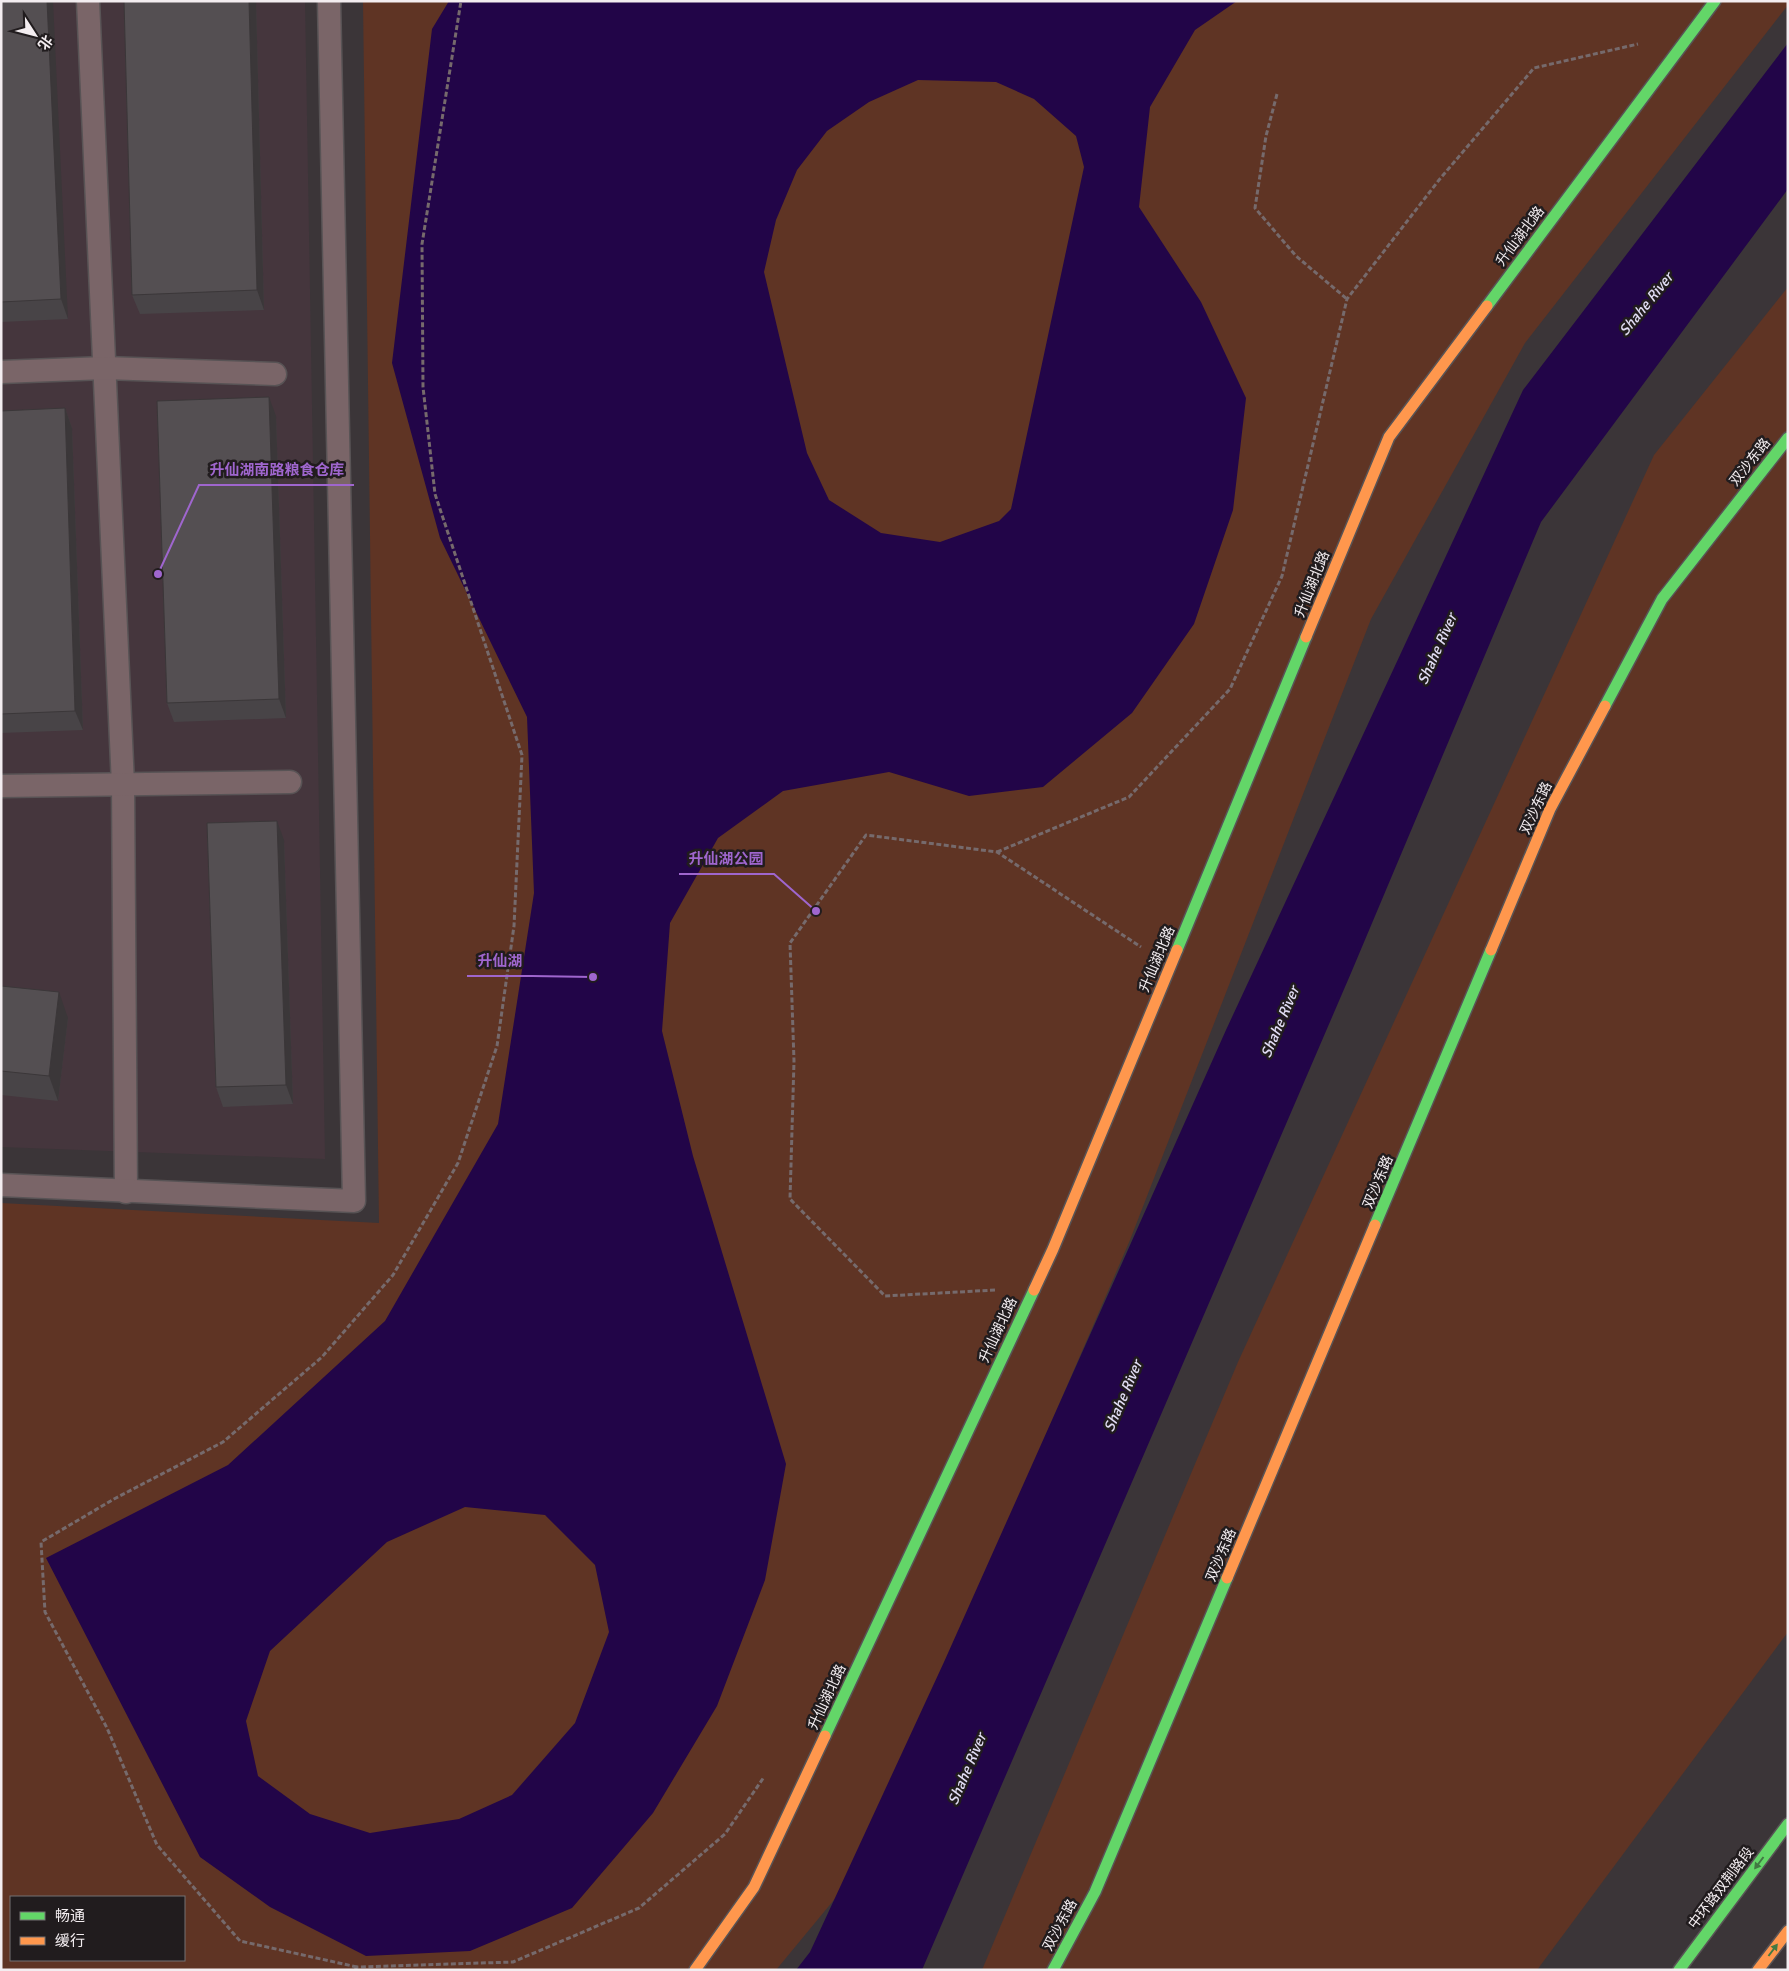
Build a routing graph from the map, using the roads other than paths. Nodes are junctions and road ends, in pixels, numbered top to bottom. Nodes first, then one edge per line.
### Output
1 (88, 1) edge
2 (329, 1) edge
3 (1715, 1) edge
4 (105, 368) junction
5 (1, 372) edge
6 (275, 374) dead end
7 (1788, 438) edge
8 (290, 782) dead end
9 (124, 785) junction
10 (1, 786) edge
11 (1, 1185) edge
12 (126, 1192) junction
13 (1788, 1824) edge
14 (1788, 1931) edge
15 (695, 1970) edge
16 (1053, 1970) edge
17 (1679, 1970) edge
18 (1758, 1970) edge

1 - 4 lane
2 - 12 lane
3 - 15 street, 升仙湖北路
4 - 5 lane
4 - 6 lane
4 - 9 lane
7 - 16 street, 双沙东路
8 - 9 lane
9 - 10 lane
9 - 12 lane
11 - 12 lane
13 -> 17 street, 中环路双荆路段
18 -> 14 street

